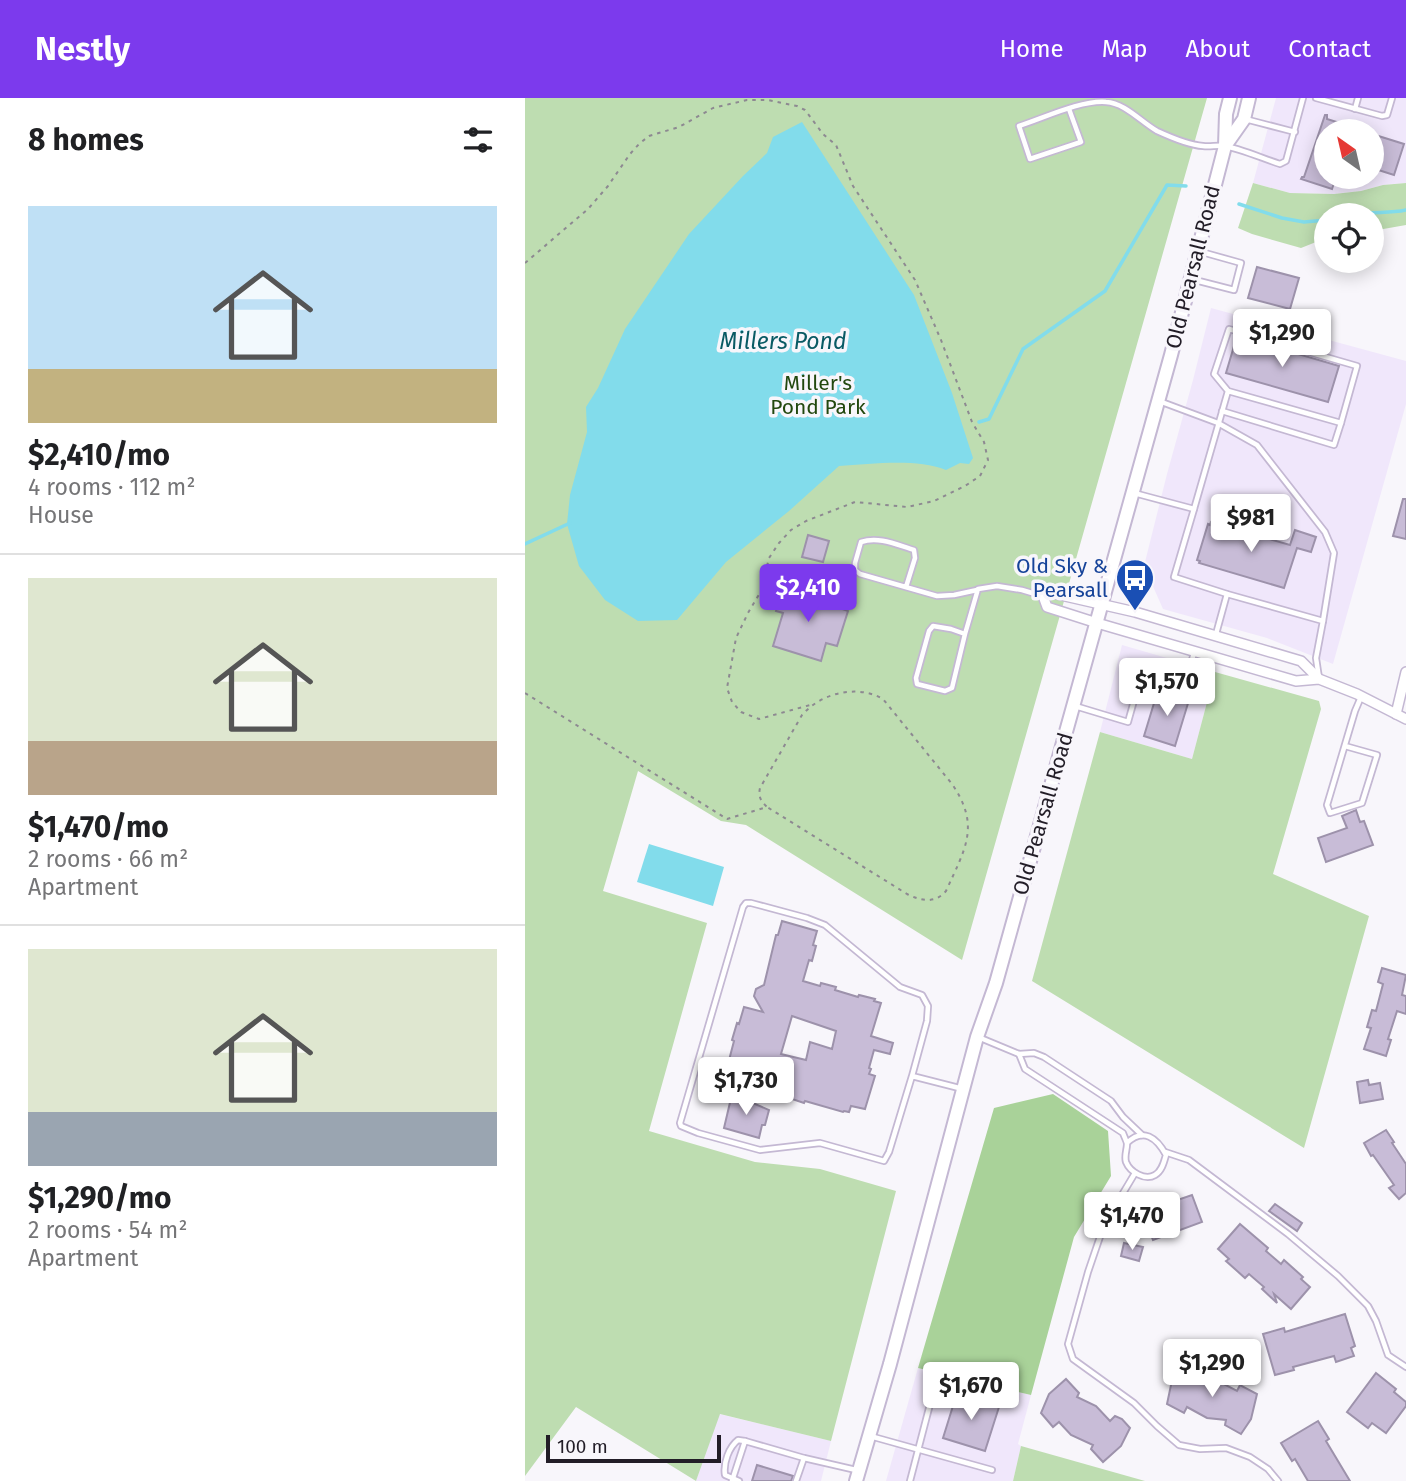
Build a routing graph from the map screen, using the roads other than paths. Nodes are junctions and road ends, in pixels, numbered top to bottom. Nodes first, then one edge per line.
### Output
1 (1230, 98) edge
2 (1249, 98) edge
3 (1303, 98) edge
4 (1316, 98) edge
5 (1358, 98) edge
6 (1392, 98) edge
7 (1069, 109) junction
8 (1355, 109) junction
9 (1244, 119) junction
10 (1295, 132) junction
11 (1225, 146) junction
12 (1197, 250) junction
13 (1190, 278) junction
14 (1228, 391) junction
15 (1158, 401) junction
16 (1221, 411) junction
17 (1341, 423) junction
18 (1218, 424) junction
19 (1133, 493) junction
20 (1193, 509) junction
21 (906, 587) junction
22 (978, 589) junction
23 (1227, 594) junction
24 (1043, 596) junction
25 (1102, 605) junction
26 (1323, 621) junction
27 (1097, 623) junction
28 (965, 634) junction
29 (1216, 636) junction
30 (1194, 651) junction
31 (1406, 672) edge
32 (1319, 678) junction
33 (1361, 696) junction
34 (1074, 706) junction
35 (1395, 714) junction
36 (1406, 719) edge
37 (1345, 746) junction
38 (977, 1037) junction
39 (1019, 1054) junction
40 (912, 1076) junction
41 (964, 1089) junction
42 (1142, 1135) junction
43 (1127, 1143) junction
44 (1165, 1152) junction
45 (1135, 1172) junction
46 (1406, 1367) edge
47 (935, 1385) dead end
48 (869, 1435) junction
49 (745, 1441) junction
50 (919, 1449) junction
51 (804, 1458) junction
52 (992, 1470) dead end
53 (858, 1476) edge
54 (733, 1480) edge
55 (739, 1481) edge
56 (796, 1481) edge
57 (911, 1481) edge
58 (1279, 1481) edge

1 - 11 main road, Old Pearsall Road
2 - 9 main road, Old Pearsall Road
3 - 10 lane
4 - 8 lane
5 - 8 lane
6 - 8 lane
7 - 7 lane
7 - 11 lane
9 - 10 lane
9 - 11 main road, Old Pearsall Road
10 - 11 lane
11 - 12 main road, Old Pearsall Road
12 - 13 main road, Old Pearsall Road
12 - 13 lane
13 - 15 main road, Old Pearsall Road
14 - 16 lane
14 - 17 lane
14 - 17 lane
15 - 18 lane
15 - 19 main road, Old Pearsall Road
16 - 17 lane
16 - 18 lane
18 - 20 lane
18 - 26 lane
19 - 20 lane
19 - 25 main road, Old Pearsall Road
20 - 23 lane
21 - 21 lane
21 - 22 lane
22 - 24 lane
22 - 28 lane
23 - 26 lane
23 - 29 lane
24 - 25 street
24 - 27 street
25 - 27 main road, Old Pearsall Road
25 - 29 street
26 - 32 lane
27 - 30 street
27 - 34 main road, Old Pearsall Road
28 - 28 lane
29 - 32 street
30 - 32 street
30 - 34 lane
31 - 35 street
32 - 33 street
33 - 35 street
33 - 37 lane
34 - 38 main road, Old Pearsall Road
35 - 36 street
37 - 37 lane
38 - 39 lane
38 - 41 main road, Old Pearsall Road
39 - 42 lane
39 - 43 lane
40 - 40 lane
40 - 41 lane
41 - 48 main road, Old Pearsall Road
42 - 43 lane
42 - 44 lane
43 - 45 lane
44 - 45 lane
44 - 46 lane
45 - 58 lane
47 - 50 lane
48 - 50 lane
48 - 53 main road, Old Pearsall Road
49 - 51 lane
49 - 54 lane
49 - 54 lane
50 - 52 lane
50 - 57 lane
51 - 53 lane
51 - 56 lane
54 - 55 lane

